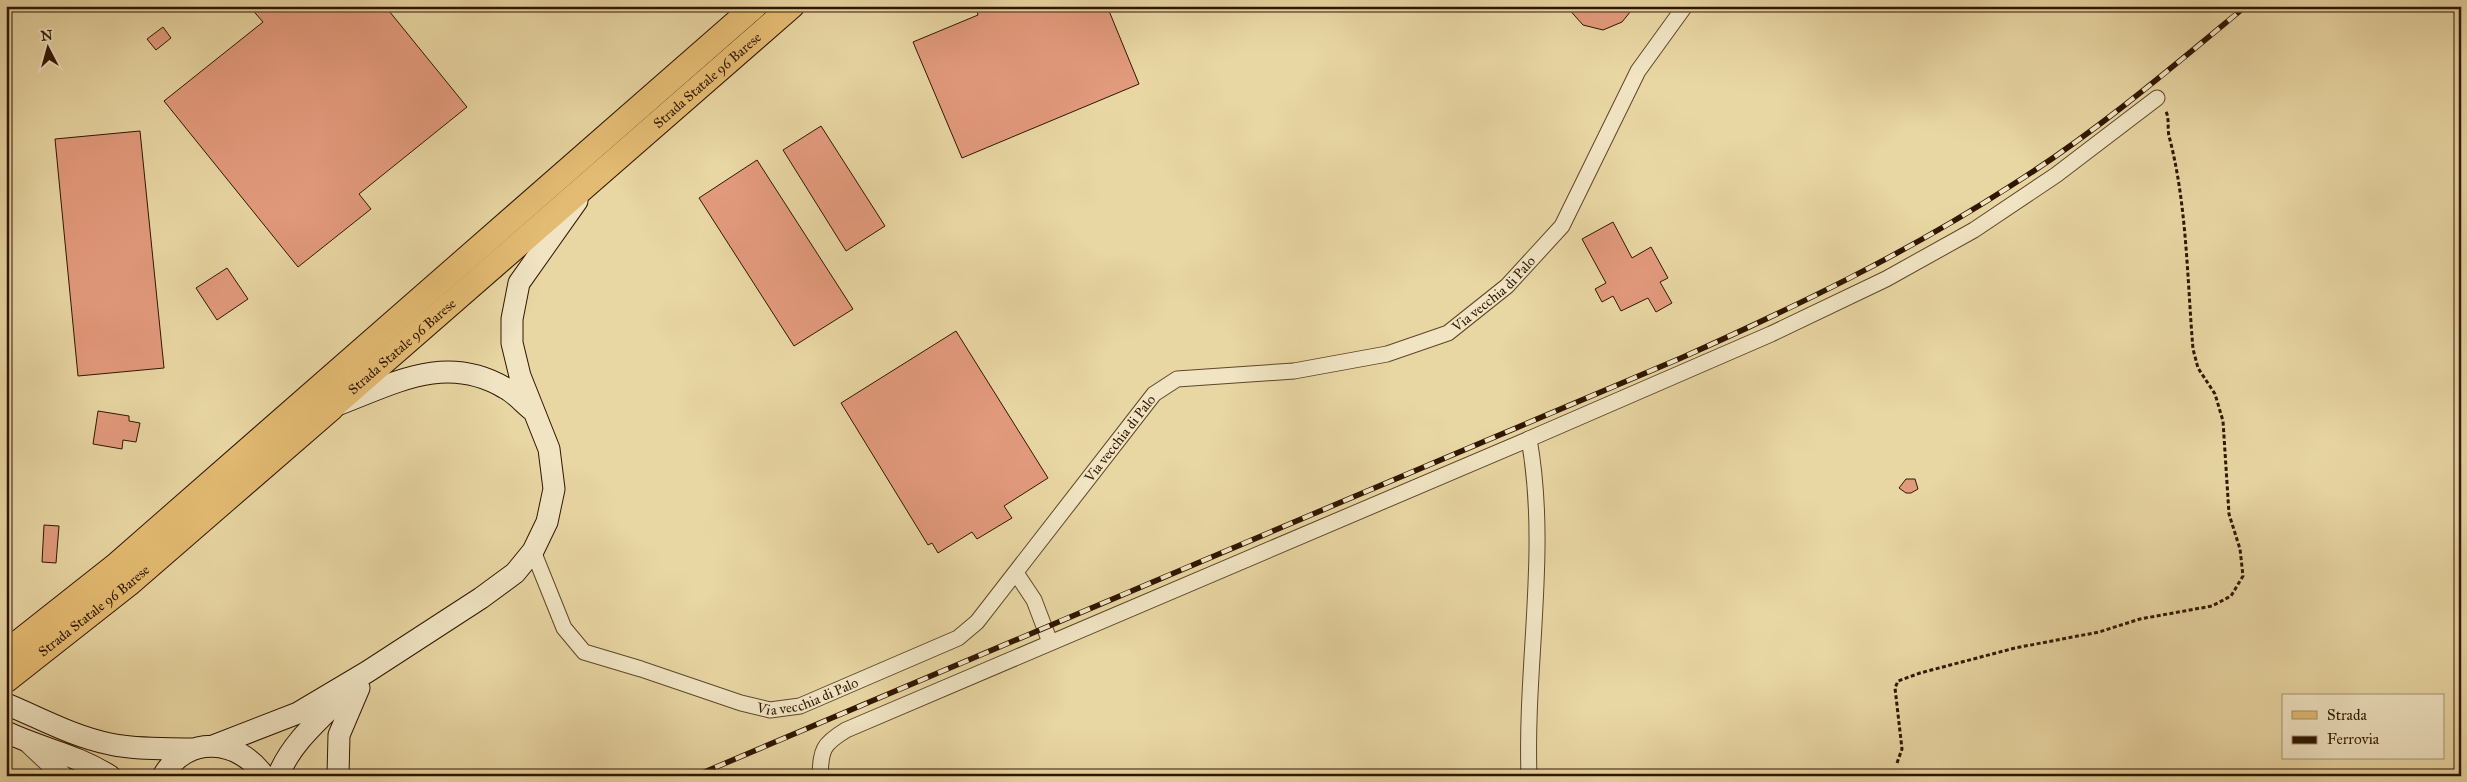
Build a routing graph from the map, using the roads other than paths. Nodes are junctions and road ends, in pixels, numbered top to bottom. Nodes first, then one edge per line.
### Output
1 (755, 6) edge
2 (792, 6) edge
3 (1685, 6) edge
4 (2157, 98) road end
5 (588, 185) junction
6 (330, 408) junction
7 (536, 414) junction
8 (1529, 439) junction
9 (533, 551) junction
10 (1016, 573) junction
11 (1050, 642) junction
12 (6, 652) edge
13 (367, 672) junction
14 (6, 680) edge
15 (6, 704) edge
16 (6, 732) edge
17 (27, 742) junction
18 (204, 748) junction
19 (63, 776) edge
20 (110, 776) edge
21 (163, 776) edge
22 (264, 776) edge
23 (278, 776) edge
24 (338, 776) edge
25 (820, 776) edge
26 (1529, 776) edge

1 - 12 main road, Strada Statale 96 Barese
2 - 5 main road, Strada Statale 96 Barese
3 - 10 street, Via vecchia di Palo
4 - 8 street
5 - 6 main road, Strada Statale 96 Barese
5 - 7 main road
6 - 7 main road
6 - 14 highway, Strada Statale 96 Barese
7 - 9 main road
8 - 11 street
8 - 26 street
9 - 10 street, Via vecchia di Palo
9 - 13 main road
10 - 11 street
11 - 25 street
13 - 18 main road
13 - 23 main road
13 - 24 main road
15 - 18 main road
16 - 17 main road
17 - 19 street
17 - 20 main road
18 - 21 main road
18 - 22 main road

